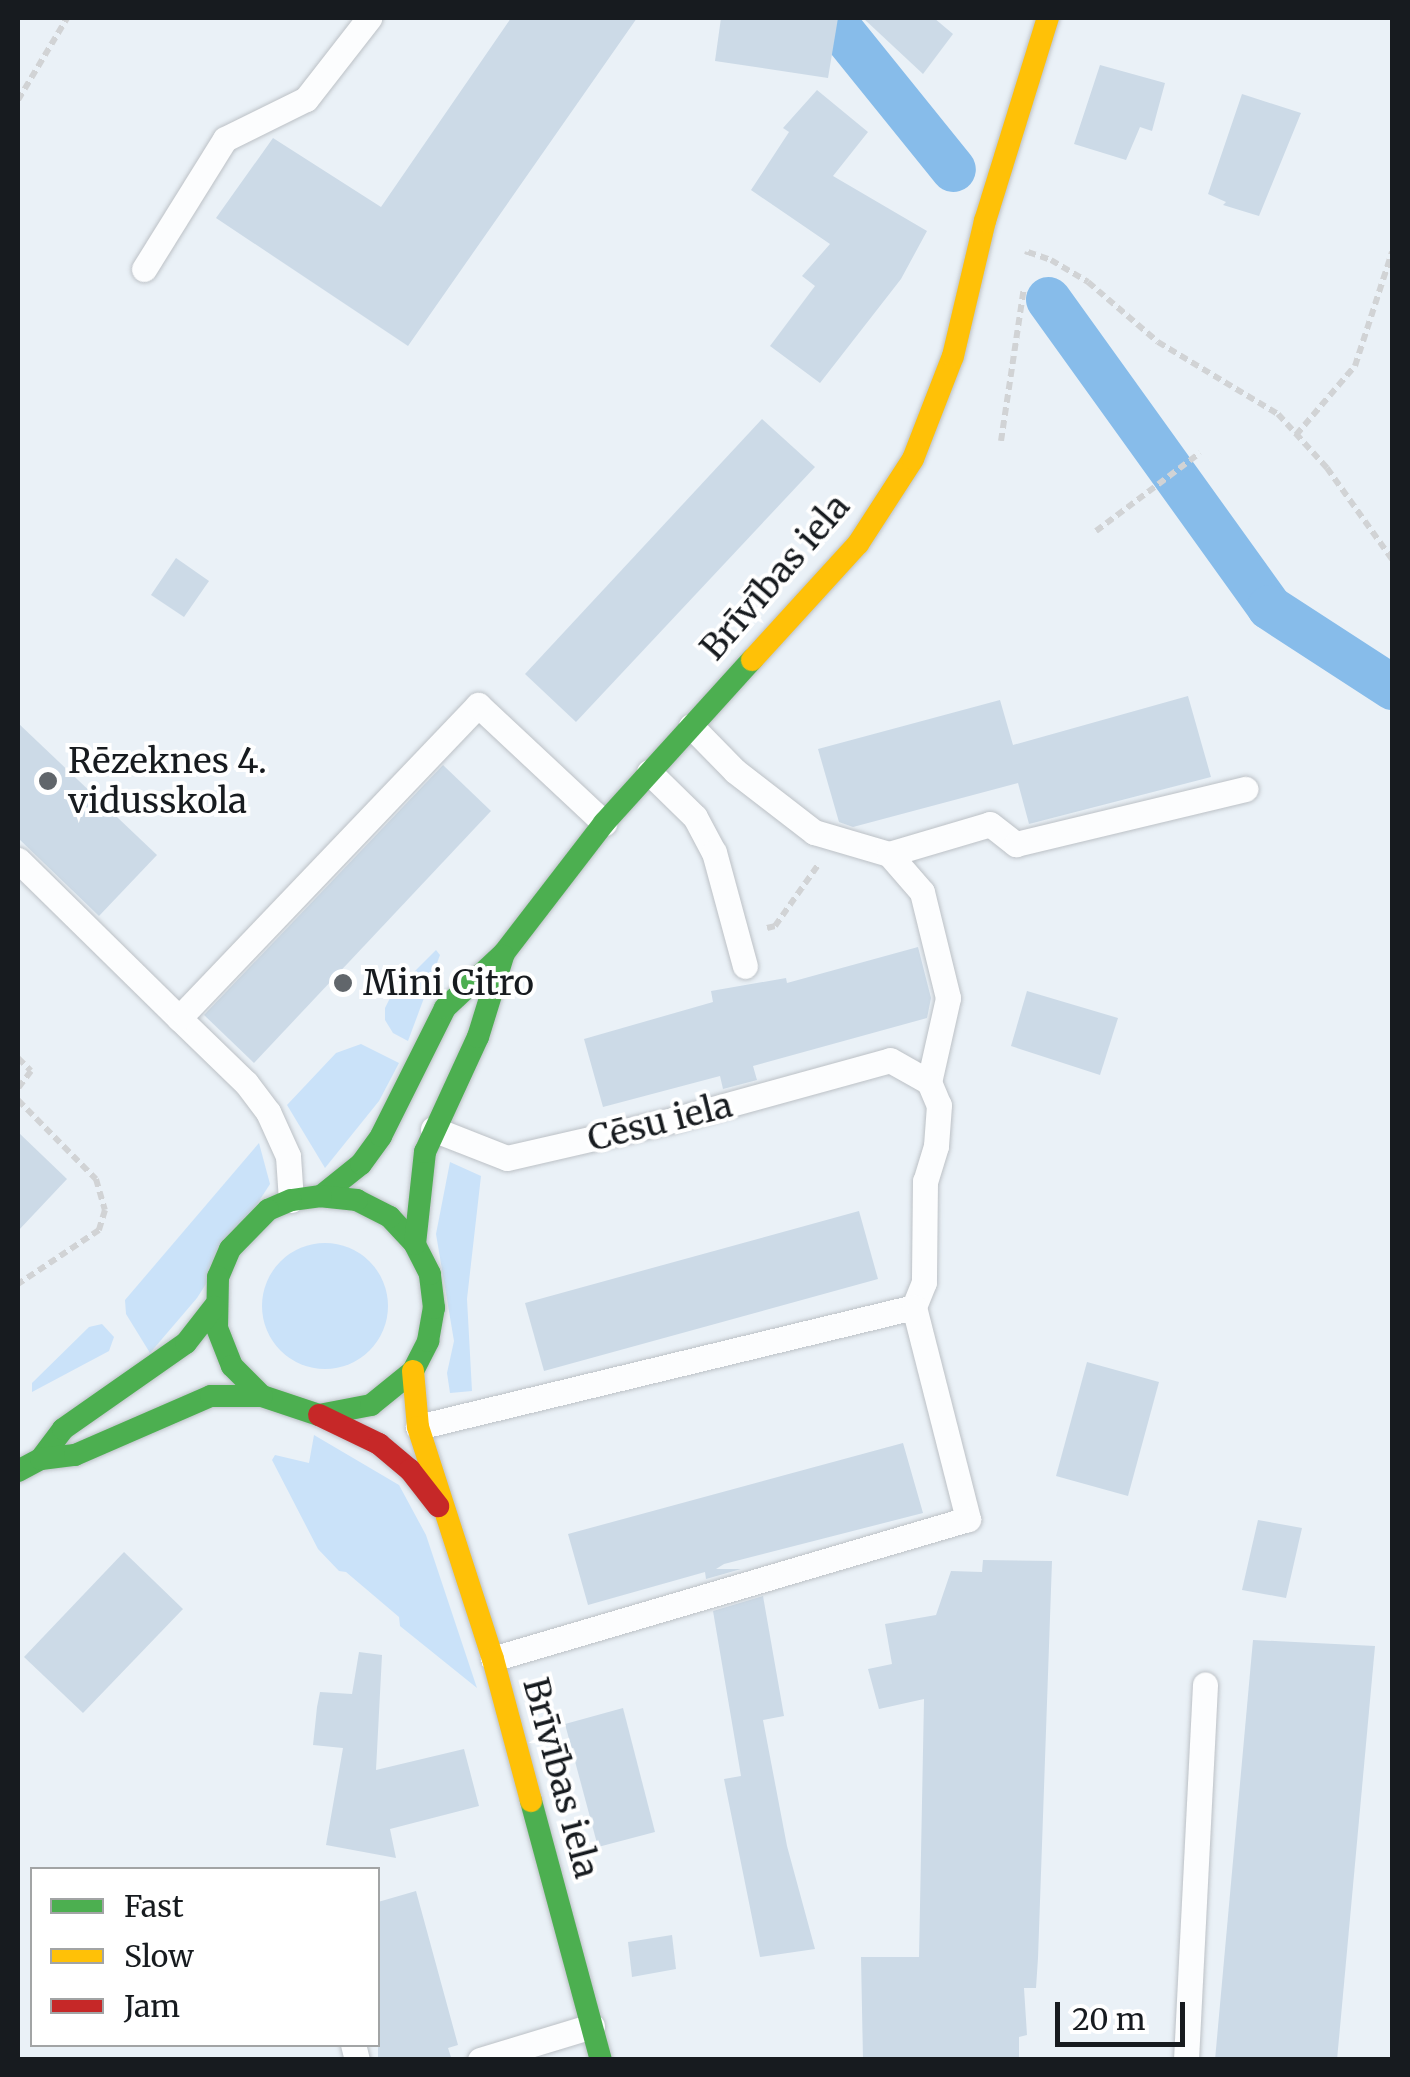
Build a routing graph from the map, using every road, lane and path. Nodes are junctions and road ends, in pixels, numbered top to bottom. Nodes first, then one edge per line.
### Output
1 (68, 18) edge
2 (369, 18) edge
3 (1048, 18) edge
4 (18, 100) edge
5 (1392, 252) edge
6 (144, 269) dead end
7 (1296, 435) junction
8 (1001, 442) dead end
9 (1200, 453) dead end
10 (1096, 531) dead end
11 (1392, 559) edge
12 (691, 726) junction
13 (649, 772) junction
14 (1246, 790) dead end
15 (604, 823) junction
16 (835, 841) junction
17 (889, 854) junction
18 (18, 860) edge
19 (737, 936) junction
20 (504, 953) junction
21 (745, 966) dead end
22 (180, 1018) junction
23 (18, 1058) edge
24 (929, 1082) junction
25 (18, 1088) edge
26 (18, 1100) edge
27 (433, 1130) junction
28 (320, 1196) junction
29 (291, 1200) junction
30 (415, 1244) junction
31 (18, 1284) edge
32 (214, 1307) junction
33 (914, 1307) junction
34 (413, 1371) junction
35 (262, 1396) junction
36 (318, 1415) junction
37 (418, 1427) junction
38 (40, 1459) junction
39 (18, 1471) edge
40 (446, 1516) junction
41 (493, 1659) junction
42 (1205, 1684) dead end
43 (592, 2026) junction
44 (480, 2060) edge
45 (600, 2060) edge
46 (1186, 2060) edge

1 - 4 path
2 - 6 lane
3 - 12 main road, Brīvības iela
5 - 7 path
7 - 8 path
7 - 11 path
9 - 10 path
12 - 13 main road, Brīvības iela
12 - 16 lane
13 - 15 main road, Brīvības iela
13 - 19 lane
14 - 17 lane
15 - 20 main road, Brīvības iela
15 - 22 lane
16 - 17 lane
16 - 19 path
17 - 24 lane
18 - 22 lane
19 - 21 lane
20 - 27 main road
20 - 28 main road
22 - 29 lane
23 - 25 path
24 - 27 lane, Cēsu iela
24 - 33 lane
26 - 31 path
27 - 30 main road
28 - 29 main road
28 - 30 main road
29 - 32 main road
30 - 34 main road
32 - 35 main road
32 - 38 main road
33 - 37 lane
33 - 41 lane
34 - 36 main road
34 - 37 main road, Brīvības iela
35 - 36 main road
35 - 38 main road
36 - 40 main road
37 - 40 main road, Brīvības iela
38 - 39 main road
40 - 41 main road, Brīvības iela
41 - 43 main road, Brīvības iela
42 - 46 lane
43 - 44 lane
43 - 45 main road, Brīvības iela

